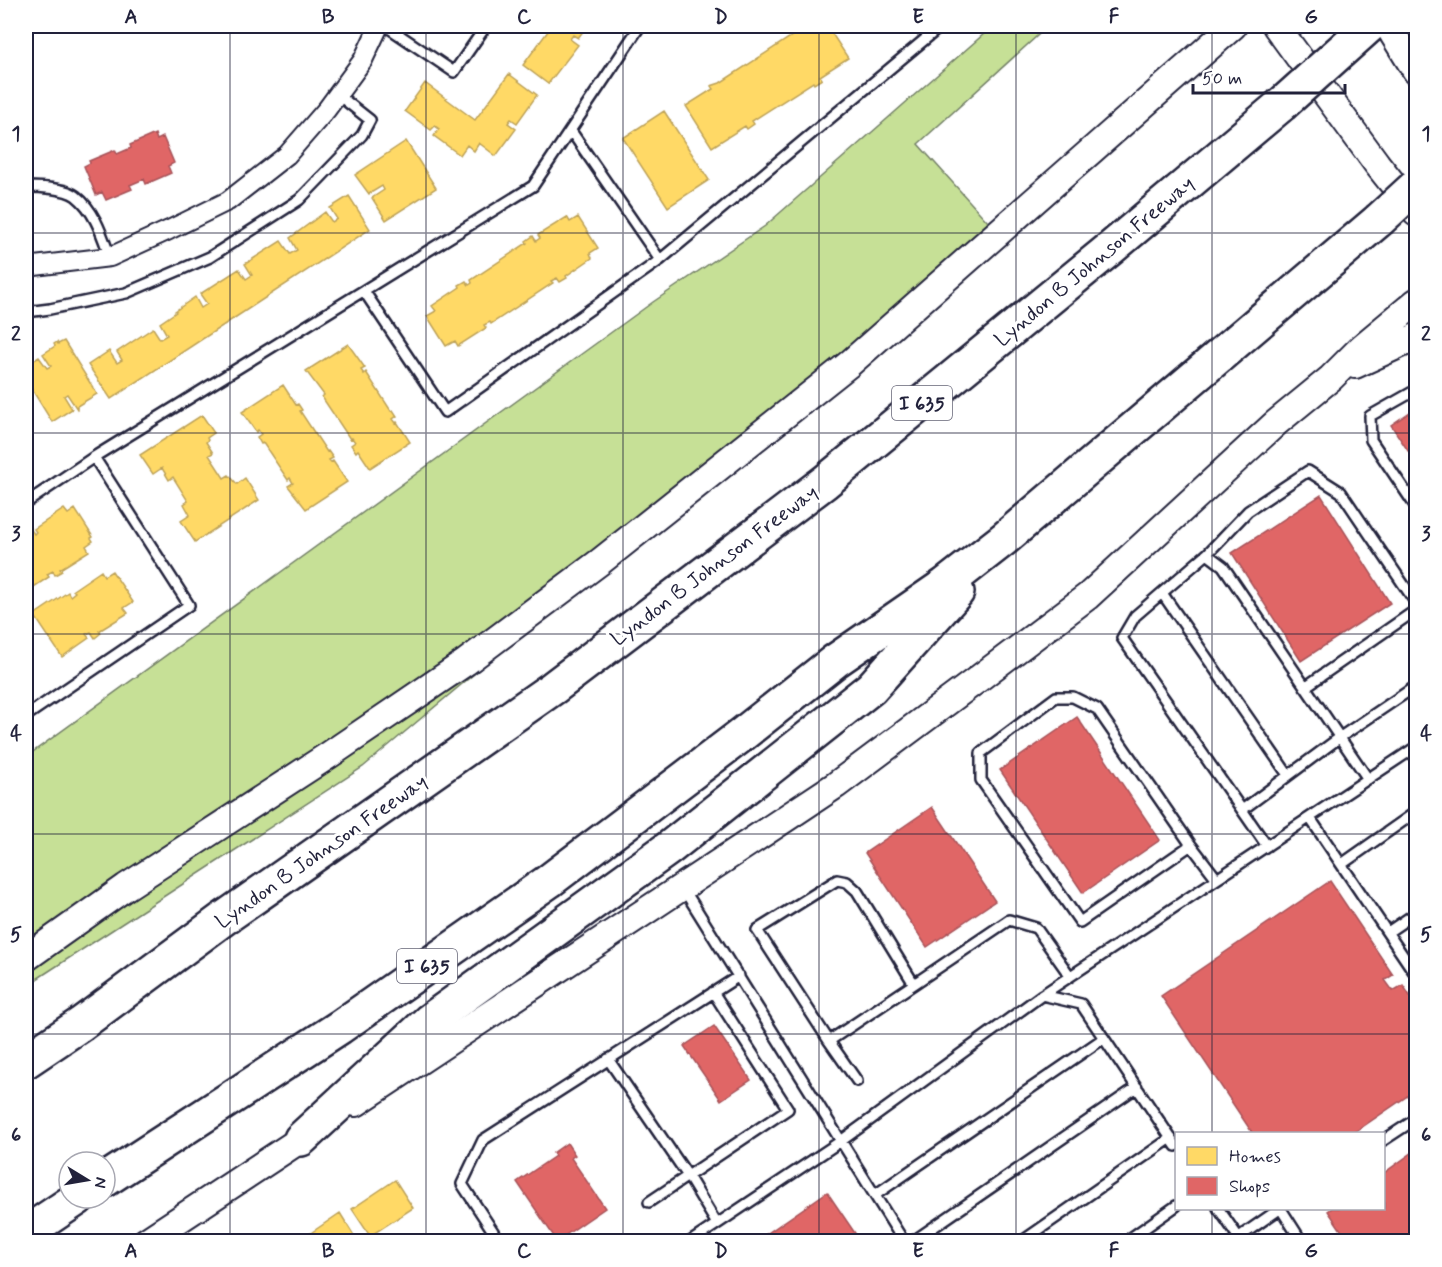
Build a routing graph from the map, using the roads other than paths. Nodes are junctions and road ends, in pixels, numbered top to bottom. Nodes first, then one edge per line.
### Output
1 (379, 26) edge
2 (386, 26) edge
3 (486, 26) edge
4 (640, 26) edge
5 (941, 26) edge
6 (1233, 26) edge
7 (1276, 26) edge
8 (1369, 26) edge
9 (1388, 26) edge
10 (1416, 71) edge
11 (337, 94) junction
12 (571, 131) junction
13 (26, 186) edge
14 (1416, 186) edge
15 (1416, 213) edge
16 (110, 257) junction
17 (660, 260) junction
18 (26, 267) edge
19 (364, 291) junction
20 (1416, 302) edge
21 (26, 312) edge
22 (1416, 337) edge
23 (1331, 378) junction
24 (1416, 390) edge
25 (94, 458) junction
26 (26, 503) edge
27 (1416, 507) edge
28 (1004, 539) junction
29 (1207, 554) junction
30 (1162, 593) junction
31 (1416, 603) edge
32 (1416, 610) edge
33 (1416, 686) edge
34 (1305, 687) junction
35 (26, 716) edge
36 (1339, 738) junction
37 (1416, 747) edge
38 (1288, 775) junction
39 (1368, 779) junction
40 (1242, 810) junction
41 (1416, 812) edge
42 (1310, 818) junction
43 (1191, 845) junction
44 (1267, 846) junction
45 (1342, 864) junction
46 (1217, 879) junction
47 (683, 888) junction
48 (1416, 913) edge
49 (1388, 932) junction
50 (26, 958) edge
51 (1416, 975) edge
52 (739, 976) junction
53 (1070, 976) junction
54 (914, 984) junction
55 (713, 992) junction
56 (1042, 996) junction
57 (1104, 1038) junction
58 (829, 1041) junction
59 (608, 1059) junction
60 (26, 1061) edge
61 (857, 1081) dead end
62 (1137, 1087) junction
63 (1416, 1119) edge
64 (301, 1139) junction
65 (1385, 1139) edge
66 (841, 1141) junction
67 (1174, 1142) edge
68 (117, 1172) edge
69 (688, 1176) junction
70 (875, 1195) junction
71 (649, 1202) dead end
72 (1175, 1207) edge
73 (60, 1210) edge
74 (1219, 1210) edge
75 (1280, 1210) edge
76 (1282, 1210) edge
77 (717, 1224) junction
78 (26, 1233) edge
79 (1237, 1240) edge
80 (145, 1242) edge
81 (500, 1242) edge
82 (690, 1242) edge
83 (904, 1242) edge
84 (912, 1242) edge
85 (1021, 1242) edge
86 (1125, 1242) edge
87 (1302, 1242) edge

1 - 11 street
2 - 3 lane
4 - 12 lane
5 - 17 lane
6 - 50 main road
7 - 15 main road
8 - 60 highway, Lyndon B Johnson Freeway / I 635, bridge
9 - 10 main road
11 - 16 street
11 - 21 lane
12 - 17 lane
12 - 19 lane
13 - 16 lane
14 - 28 highway, I 635, bridge
16 - 18 street
17 - 19 lane
19 - 25 lane
20 - 23 main road
22 - 23 main road
23 - 47 main road
24 - 27 lane
25 - 26 lane
25 - 35 lane
28 - 64 highway
28 - 68 highway, I 635
29 - 30 lane
29 - 31 lane
29 - 34 lane
30 - 38 lane
30 - 40 lane
32 - 34 lane
33 - 36 lane
34 - 36 lane
36 - 38 lane
36 - 39 lane
37 - 39 lane
38 - 40 lane
39 - 42 lane
40 - 44 lane
41 - 45 lane
42 - 44 lane
42 - 45 lane
43 - 43 lane
43 - 46 lane
44 - 46 lane
45 - 49 lane
46 - 53 lane
47 - 52 lane
47 - 64 main road
48 - 49 lane
49 - 51 lane
52 - 55 lane
52 - 66 lane
53 - 54 lane
53 - 56 lane
54 - 58 lane
54 - 58 lane
55 - 59 lane
55 - 69 lane
56 - 57 lane
56 - 66 lane
57 - 62 lane
57 - 70 lane
58 - 61 lane
59 - 69 lane
59 - 81 lane
62 - 67 lane
62 - 84 lane
63 - 65 lane
64 - 80 main road
66 - 70 lane
66 - 77 lane
67 - 85 lane
69 - 71 lane
69 - 77 lane
70 - 83 lane
72 - 86 lane
73 - 78 highway
74 - 79 lane
75 - 79 lane
76 - 87 lane
77 - 82 lane

